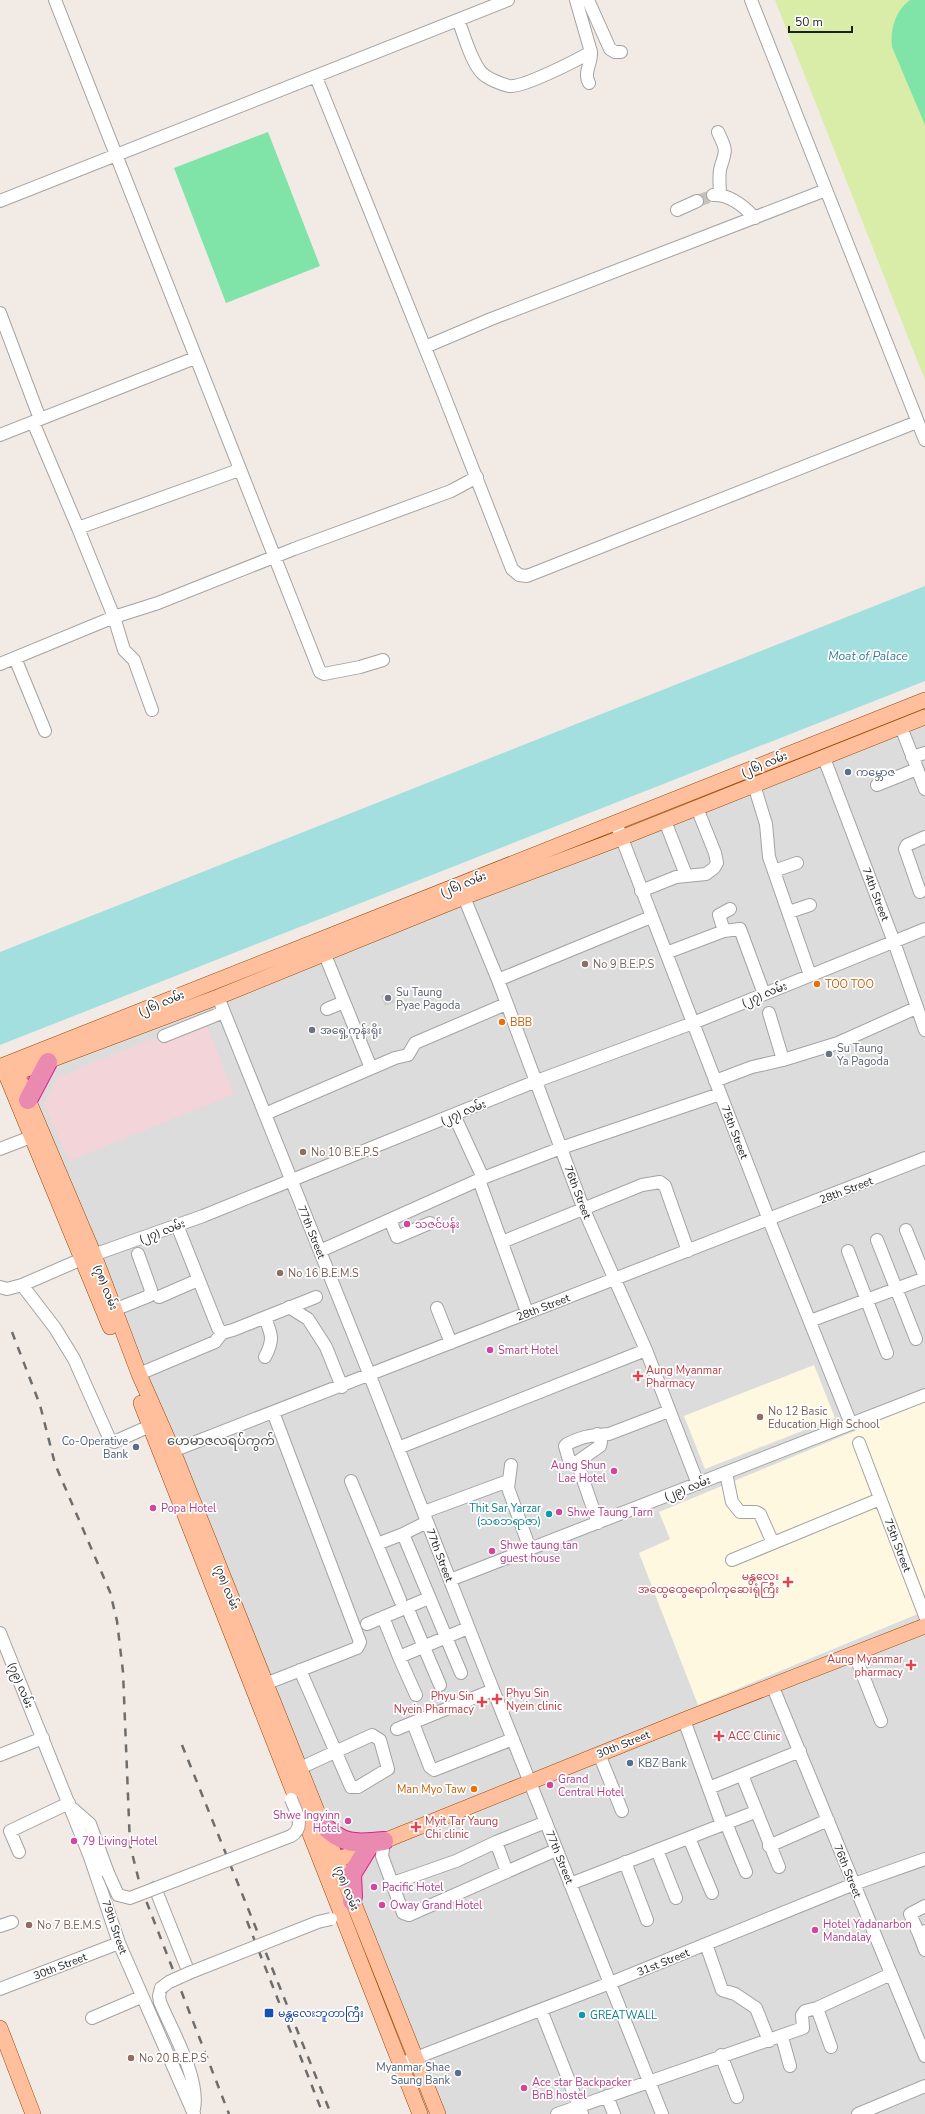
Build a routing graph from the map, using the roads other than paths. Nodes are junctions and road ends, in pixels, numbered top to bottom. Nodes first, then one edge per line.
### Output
1 (55, 0) edge
2 (508, 0) edge
3 (576, 0) edge
4 (588, 0) edge
5 (751, 0) edge
6 (458, 20) junction
7 (591, 52) junction
8 (621, 52) dead end
9 (316, 77) junction
10 (589, 83) dead end
11 (718, 132) dead end
12 (116, 156) junction
13 (826, 190) junction
14 (0, 201) edge
15 (697, 201) tunnel mouth
16 (676, 210) dead end
17 (755, 218) junction
18 (0, 313) edge
19 (425, 347) junction
20 (195, 358) junction
21 (37, 421) junction
22 (917, 422) junction
23 (0, 435) edge
24 (925, 440) edge
25 (239, 470) junction
26 (477, 477) junction
27 (78, 528) junction
28 (283, 553) junction
29 (114, 618) junction
30 (15, 658) junction
31 (383, 660) dead end
32 (0, 664) edge
33 (925, 700) edge
34 (152, 710) dead end
35 (925, 717) edge
36 (901, 727) junction
37 (45, 731) dead end
38 (925, 753) edge
39 (912, 757) junction
40 (824, 758) junction
41 (917, 769) junction
42 (754, 785) junction
43 (877, 785) dead end
44 (925, 789) edge
45 (697, 808) junction
46 (665, 821) junction
47 (616, 823) junction
48 (925, 837) edge
49 (621, 838) junction
50 (797, 863) dead end
51 (774, 872) junction
52 (686, 875) junction
53 (462, 891) junction
54 (641, 891) junction
55 (920, 892) dead end
56 (810, 905) dead end
57 (730, 909) dead end
58 (789, 912) junction
59 (651, 917) junction
60 (925, 929) edge
61 (724, 931) junction
62 (894, 942) junction
63 (666, 953) junction
64 (325, 955) junction
65 (810, 975) junction
66 (498, 980) junction
67 (764, 994) junction
68 (218, 997) junction
69 (344, 1002) junction
70 (506, 1004) junction
71 (916, 1008) junction
72 (327, 1009) dead end
73 (224, 1012) junction
74 (769, 1013) dead end
75 (693, 1023) junction
76 (925, 1030) edge
77 (164, 1036) dead end
78 (783, 1060) junction
79 (48, 1062) junction
80 (371, 1068) junction
81 (6, 1071) edge
82 (715, 1081) junction
83 (534, 1082) junction
84 (720, 1094) junction
85 (28, 1100) junction
86 (265, 1114) junction
87 (454, 1116) junction
88 (32, 1137) junction
89 (561, 1148) junction
90 (0, 1149) edge
91 (925, 1158) edge
92 (481, 1179) junction
93 (290, 1180) junction
94 (584, 1210) junction
95 (390, 1220) junction
96 (769, 1220) junction
97 (430, 1223) dead end
98 (177, 1225) junction
99 (906, 1230) dead end
100 (877, 1240) dead end
101 (502, 1242) junction
102 (848, 1250) dead end
103 (320, 1251) junction
104 (688, 1251) junction
105 (138, 1254) dead end
106 (88, 1257) junction
107 (925, 1278) edge
108 (198, 1280) junction
109 (615, 1280) junction
110 (22, 1284) junction
111 (0, 1287) edge
112 (897, 1290) junction
113 (159, 1297) dead end
114 (316, 1297) dead end
115 (867, 1300) junction
116 (289, 1308) junction
117 (437, 1308) dead end
118 (114, 1310) junction
119 (527, 1312) junction
120 (265, 1318) junction
121 (810, 1321) junction
122 (222, 1332) junction
123 (916, 1339) dead end
124 (451, 1343) junction
125 (646, 1350) junction
126 (887, 1352) dead end
127 (265, 1357) dead end
128 (140, 1374) junction
129 (370, 1376) junction
130 (342, 1387) junction
131 (925, 1395) edge
132 (669, 1411) junction
133 (273, 1412) junction
134 (851, 1424) junction
135 (150, 1426) junction
136 (597, 1434) junction
137 (858, 1443) dead end
138 (398, 1448) junction
139 (167, 1453) junction
140 (577, 1462) junction
141 (511, 1465) dead end
142 (726, 1473) junction
143 (351, 1481) dead end
144 (508, 1481) junction
145 (698, 1484) junction
146 (880, 1499) junction
147 (426, 1517) junction
148 (598, 1523) junction
149 (403, 1534) junction
150 (773, 1543) junction
151 (377, 1544) junction
152 (530, 1549) junction
153 (732, 1560) dead end
154 (450, 1580) junction
155 (429, 1598) junction
156 (403, 1604) junction
157 (925, 1616) edge
158 (383, 1617) junction
159 (368, 1624) dead end
160 (925, 1626) edge
161 (468, 1628) junction
162 (0, 1633) edge
163 (445, 1639) junction
164 (424, 1648) junction
165 (854, 1653) junction
166 (399, 1658) junction
167 (300, 1670) junction
168 (461, 1673) dead end
169 (265, 1684) junction
170 (440, 1685) dead end
171 (772, 1685) junction
172 (493, 1690) junction
173 (416, 1695) dead end
174 (684, 1720) junction
175 (881, 1721) dead end
176 (414, 1723) junction
177 (397, 1729) dead end
178 (43, 1738) junction
179 (513, 1739) junction
180 (274, 1743) junction
181 (334, 1751) junction
182 (800, 1751) junction
183 (599, 1754) junction
184 (0, 1755) edge
185 (300, 1768) junction
186 (742, 1775) junction
187 (530, 1781) junction
188 (709, 1788) junction
189 (70, 1805) junction
190 (622, 1811) dead end
191 (755, 1812) junction
192 (828, 1820) junction
193 (546, 1822) junction
194 (321, 1823) junction
195 (723, 1824) junction
196 (689, 1838) junction
197 (496, 1842) junction
198 (376, 1844) junction
199 (769, 1846) junction
200 (556, 1850) junction
201 (657, 1850) junction
202 (18, 1852) dead end
203 (925, 1859) edge
204 (625, 1862) junction
205 (329, 1864) junction
206 (779, 1867) dead end
207 (507, 1872) junction
208 (746, 1872) dead end
209 (392, 1883) junction
210 (570, 1884) junction
211 (854, 1884) junction
212 (155, 1888) junction
213 (712, 1893) dead end
214 (676, 1898) dead end
215 (352, 1901) junction
216 (925, 1906) edge
217 (7, 1918) edge
218 (647, 1920) dead end
219 (0, 1926) edge
220 (922, 1933) edge
221 (119, 1943) junction
222 (706, 1944) junction
223 (925, 1950) edge
224 (189, 1974) junction
225 (891, 1974) junction
226 (610, 1982) junction
227 (370, 1988) junction
228 (0, 1989) edge
229 (141, 1997) junction
230 (817, 2008) junction
231 (541, 2010) junction
232 (92, 2018) dead end
233 (0, 2028) edge
234 (782, 2037) junction
235 (769, 2040) junction
236 (831, 2047) dead end
237 (721, 2055) junction
238 (925, 2056) edge
239 (414, 2059) junction
240 (400, 2064) junction
241 (790, 2066) dead end
242 (650, 2080) junction
243 (925, 2086) edge
244 (606, 2096) junction
245 (737, 2097) dead end
246 (580, 2110) edge
247 (33, 2114) edge
248 (193, 2114) edge
249 (420, 2114) edge
250 (438, 2114) edge
251 (557, 2114) edge
252 (614, 2114) edge
253 (662, 2114) edge
254 (858, 2114) edge

1 - 12 street
2 - 6 street
3 - 7 street
4 - 8 street
5 - 13 street
6 - 7 street
6 - 9 street
7 - 10 street
9 - 12 street
9 - 19 street
11 - 17 street
12 - 14 street
12 - 20 street
13 - 17 street
13 - 22 street
15 - 16 street
17 - 19 street
18 - 21 street
19 - 26 street
20 - 21 street
20 - 25 street
21 - 23 street
21 - 27 street
22 - 24 street
22 - 26 street
25 - 27 street
25 - 28 street
26 - 28 street
27 - 29 street
28 - 29 street
28 - 31 street
29 - 30 street
29 - 34 street
30 - 32 street
30 - 37 street
33 - 47 main road, (၂၆) လမ်း
35 - 36 main road, (၂၆) လမ်း
36 - 39 street
36 - 40 main road, (၂၆) လမ်း
38 - 39 street
39 - 41 street
40 - 42 main road, (၂၆) လမ်း
40 - 62 street, 74th Street
41 - 43 street
41 - 44 street
42 - 45 main road, (၂၆) လမ်း
42 - 51 street
45 - 46 main road, (၂၆) လမ်း
45 - 52 street
46 - 49 main road, (၂၆) လမ်း
46 - 52 street
47 - 49 street, 75th Street
47 - 53 main road, (၂၆) လမ်း
48 - 55 street
49 - 53 main road, (၂၆) လမ်း
49 - 54 street, 75th Street
50 - 51 street
51 - 58 street
52 - 54 street
53 - 64 main road, (၂၆) လမ်း
53 - 66 street, 76th Street
53 - 81 main road, (၂၆) လမ်း
54 - 59 street, 75th Street
56 - 58 street
57 - 61 street
58 - 65 street
59 - 63 street, 75th Street
59 - 66 street
60 - 62 street, (၂၇) လမ်း
61 - 63 street
61 - 67 street
62 - 65 street, (၂၇) လမ်း
62 - 71 street, 74th Street
63 - 75 street, 75th Street
64 - 68 main road, (၂၆) လမ်း
64 - 69 street
65 - 67 street, (၂၇) လမ်း
66 - 70 street, 76th Street
67 - 75 street, (၂၇) လမ်း
68 - 73 street, 77th Street
68 - 79 main road, (၂၆) လမ်း
69 - 72 street
69 - 80 street
70 - 80 street
70 - 83 street, 76th Street
71 - 76 street, 74th Street
71 - 78 street
73 - 77 street
73 - 86 street, 77th Street
74 - 78 street
75 - 82 street, 75th Street
75 - 83 street, (၂၇) လမ်း
78 - 82 street
79 - 81 main road, (၂၆) လမ်း
79 - 85 highway
80 - 86 street
81 - 85 main road, (၇၈) လမ်း
81 - 88 main road, (၇၈) လမ်း
82 - 84 street, 75th Street
83 - 87 street, (၂၇) လမ်း
83 - 89 street, 76th Street
84 - 89 street
84 - 96 street, 75th Street
85 - 106 main road, (၇၈) လမ်း
86 - 93 street, 77th Street
87 - 92 street
87 - 93 street, (၂၇) လမ်း
88 - 90 street
88 - 106 main road, (၇၈) လမ်း
89 - 92 street
89 - 94 street, 76th Street
91 - 96 street, 28th Street
92 - 95 street
92 - 101 street
93 - 98 street, (၂၇) လမ်း
93 - 103 street, 77th Street
94 - 101 street
94 - 104 street
94 - 109 street, 76th Street
95 - 97 street
95 - 103 street
96 - 104 street, 28th Street
96 - 121 street, 75th Street
98 - 106 street, (၂၇) လမ်း
98 - 108 street
99 - 107 street
100 - 112 street
101 - 119 street
102 - 115 street
103 - 129 street, 77th Street
104 - 109 street, 28th Street
105 - 118 street
106 - 110 street, (၂၇) လမ်း
106 - 118 main road, (၇၈) လမ်း
106 - 135 main road, (၇၈) လမ်း
107 - 112 street
108 - 113 street
108 - 122 street
109 - 119 street, 28th Street
109 - 125 street, 76th Street
110 - 111 street, (၂၇) လမ်း
110 - 135 street
112 - 115 street
112 - 123 street
114 - 116 street
115 - 121 street
115 - 126 street
116 - 120 street
116 - 130 street
117 - 124 street
118 - 128 main road, (၇၈) လမ်း
119 - 124 street, 28th Street
120 - 122 street
120 - 127 street
121 - 134 street, 75th Street
122 - 128 street
124 - 129 street, 28th Street
125 - 132 street, 76th Street
125 - 138 street
128 - 139 main road, (၇၈) လမ်း
129 - 130 street, 28th Street
129 - 138 street, 77th Street
130 - 133 street, 28th Street
131 - 134 street, (၂၉) လမ်း
132 - 136 street
132 - 145 street, 76th Street
133 - 139 street, 28th Street
133 - 167 street
134 - 142 street, (၂၉) လမ်း
135 - 139 main road, (၇၈) လမ်း
136 - 140 street
136 - 140 street
137 - 146 street, 75th Street
138 - 147 street, 77th Street
139 - 169 main road, (၇၈) လမ်း
139 - 180 main road, (၇၈) လမ်း
140 - 148 street
141 - 144 street
142 - 145 street, (၂၉) လမ်း
142 - 150 street
143 - 151 street
144 - 147 street
144 - 152 street
145 - 148 street, (၂၉) လမ်း
146 - 150 street
146 - 157 street, 75th Street
147 - 149 street
147 - 154 street, 77th Street
148 - 152 street, (၂၉) လမ်း
149 - 151 street
149 - 155 street
150 - 153 street
151 - 156 street
152 - 154 street, (၂၉) လမ်း
154 - 161 street, 77th Street
155 - 156 street
155 - 163 street
156 - 158 street
156 - 164 street
158 - 159 street
158 - 166 street
160 - 165 main road, 30th Street
161 - 163 street
161 - 172 street, 77th Street
162 - 178 street, (၇၉) လမ်း
163 - 164 street
163 - 168 street
164 - 166 street
164 - 170 street
165 - 171 main road, 30th Street
165 - 175 street
166 - 173 street
167 - 169 street
167 - 181 street
169 - 185 main road, (၇၈) လမ်း
171 - 174 main road, 30th Street
171 - 182 street, 76th Street
172 - 176 street
172 - 179 street, 77th Street
174 - 183 main road, 30th Street
174 - 188 street
176 - 177 street
176 - 179 street
178 - 184 street
178 - 189 street, 79th Street
179 - 187 street, 77th Street
180 - 205 main road, (၇၈) လမ်း
180 - 212 street, bridge
181 - 181 street
181 - 185 street
182 - 186 street
182 - 192 street, 76th Street
183 - 187 main road, 30th Street
183 - 190 street
185 - 194 main road, (၇၈) လမ်း
186 - 188 street
186 - 191 street
187 - 193 street, 77th Street
187 - 198 main road, 30th Street
188 - 195 street
189 - 202 street
189 - 212 street, bridge
189 - 221 street, 79th Street
191 - 195 street
191 - 199 street
192 - 199 street
192 - 211 street, 76th Street
193 - 197 street
193 - 200 street, 77th Street
194 - 198 highway
194 - 205 main road, (၇၈) လမ်း
195 - 196 street
195 - 208 street
196 - 201 street
196 - 213 street
197 - 207 street
197 - 209 street
198 - 205 main road, 30th Street
198 - 209 street
198 - 215 highway
199 - 206 street
200 - 207 street
200 - 210 street, 77th Street
201 - 204 street
201 - 214 street
203 - 211 street, 31st Street
204 - 210 street
204 - 218 street
205 - 215 main road, (၇၈) လမ်း
205 - 227 main road, (၇၈) လမ်း
207 - 209 street
210 - 226 street, 77th Street
211 - 222 street, 31st Street
211 - 225 street, 76th Street
212 - 224 street
215 - 239 main road, (၇၈) လမ်း
216 - 220 street
217 - 219 street
220 - 223 street
221 - 228 street, 30th Street
221 - 229 street, 79th Street
222 - 226 street, 31st Street
222 - 235 street
224 - 227 street, bridge
224 - 248 street, bridge
225 - 230 street
225 - 238 street, 76th Street
226 - 231 street, 31st Street
226 - 242 street, 77th Street
227 - 240 main road, (၇၈) လမ်း
229 - 232 street
229 - 248 street, 79th Street
230 - 234 street
230 - 236 street
231 - 239 street, 31st Street
231 - 246 street
233 - 247 main road
234 - 235 street
234 - 241 street
235 - 237 street
237 - 242 street
237 - 245 street
239 - 240 street, 31st Street
239 - 250 main road, (၇၈) လမ်း
240 - 249 main road, (၇၈) လမ်း
242 - 244 street
242 - 253 street, 77th Street
243 - 254 street
244 - 246 street
244 - 252 street
246 - 251 street

